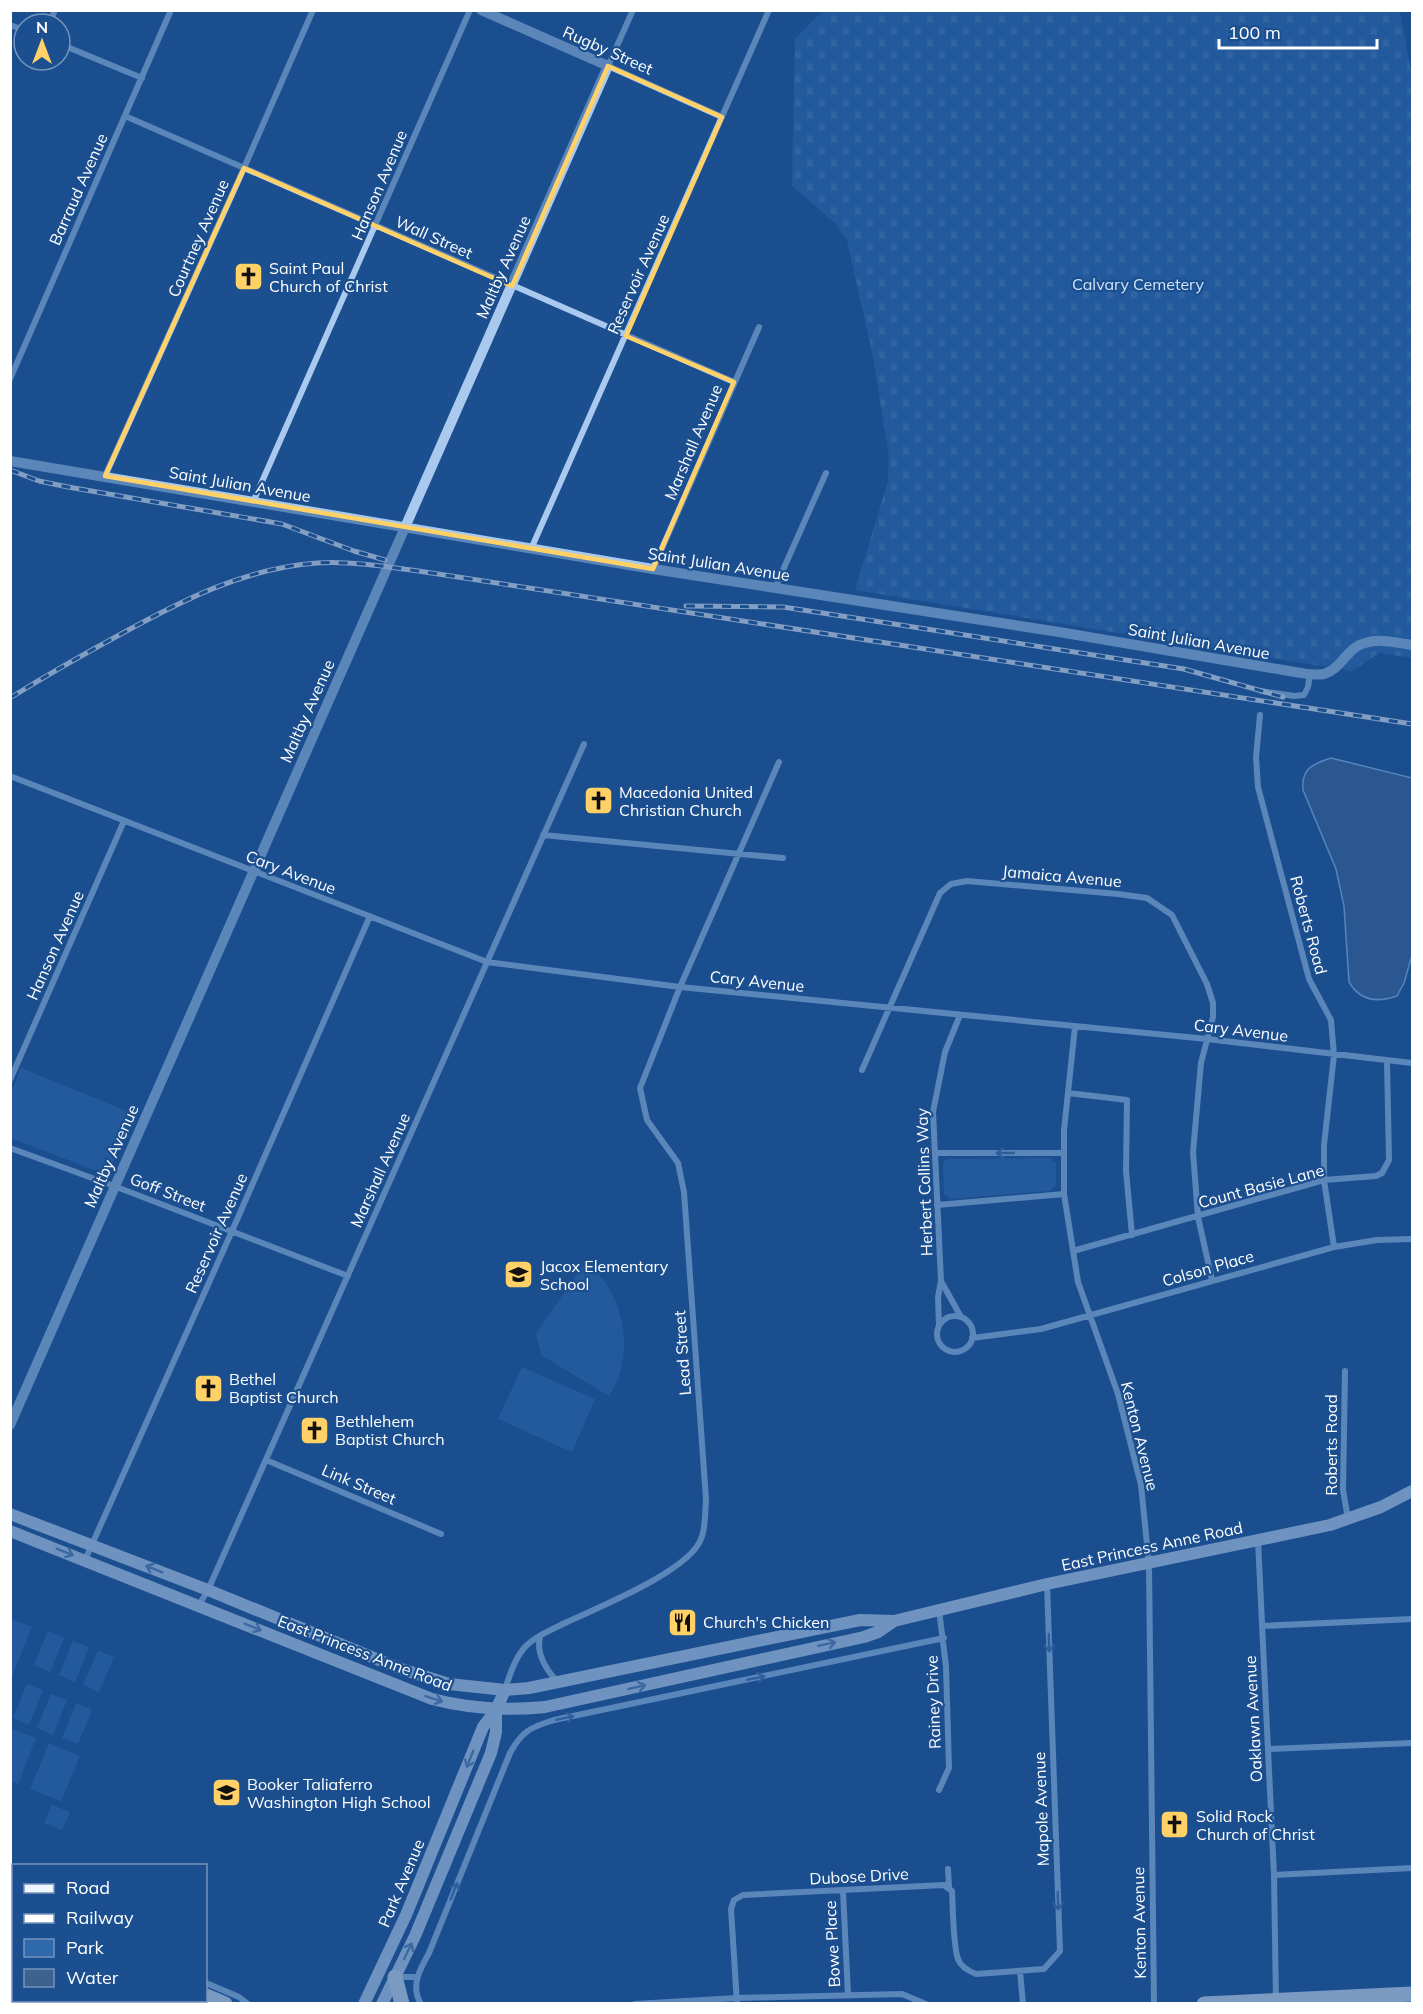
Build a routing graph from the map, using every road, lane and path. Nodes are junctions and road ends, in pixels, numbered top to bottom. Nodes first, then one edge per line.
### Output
1 (171, 10) edge
2 (313, 10) edge
3 (470, 10) edge
4 (481, 10) edge
5 (633, 10) edge
6 (769, 10) edge
7 (72, 49) edge
8 (608, 66) junction
9 (142, 78) junction
10 (125, 116) junction
11 (722, 117) junction
12 (244, 168) junction
13 (376, 226) junction
14 (512, 286) junction
15 (759, 327) dead end
16 (626, 336) junction
17 (10, 379) edge
18 (734, 382) junction
19 (10, 461) edge
20 (826, 473) dead end
21 (105, 476) junction
22 (253, 502) junction
23 (404, 527) junction
24 (531, 549) junction
25 (653, 569) junction
26 (775, 588) junction
27 (1413, 645) edge
28 (1310, 674) junction
29 (1262, 692) dead end
30 (1260, 715) dead end
31 (584, 744) dead end
32 (779, 762) dead end
33 (10, 777) edge
34 (124, 821) junction
35 (543, 835) junction
36 (739, 854) junction
37 (783, 858) dead end
38 (253, 871) junction
39 (370, 916) junction
40 (487, 962) junction
41 (680, 987) junction
42 (889, 1008) junction
43 (960, 1015) junction
44 (1075, 1027) junction
45 (1207, 1039) junction
46 (1334, 1055) junction
47 (1387, 1060) junction
48 (1413, 1063) edge
49 (862, 1070) dead end
50 (10, 1080) edge
51 (1068, 1093) junction
52 (10, 1148) edge
53 (934, 1153) junction
54 (1064, 1153) junction
55 (1324, 1180) junction
56 (114, 1185) junction
57 (1064, 1194) junction
58 (937, 1205) junction
59 (1198, 1217) junction
60 (232, 1231) junction
61 (1132, 1235) junction
62 (1413, 1239) edge
63 (1334, 1247) junction
64 (1073, 1251) junction
65 (348, 1276) junction
66 (1212, 1280) junction
67 (941, 1281) junction
68 (1089, 1316) junction
69 (961, 1317) junction
70 (939, 1325) junction
71 (972, 1338) junction
72 (1345, 1371) dead end
73 (10, 1425) edge
74 (266, 1460) junction
75 (1413, 1491) edge
76 (10, 1514) edge
77 (1348, 1519) junction
78 (10, 1531) edge
79 (441, 1534) dead end
80 (1258, 1540) junction
81 (92, 1544) junction
82 (85, 1560) junction
83 (1149, 1563) junction
84 (1047, 1584) junction
85 (208, 1590) junction
86 (199, 1605) junction
87 (939, 1610) junction
88 (1413, 1619) edge
89 (894, 1621) junction
90 (1262, 1626) junction
91 (540, 1636) junction
92 (944, 1638) junction
93 (558, 1683) junction
94 (505, 1690) junction
95 (496, 1710) junction
96 (1413, 1743) edge
97 (1268, 1749) junction
98 (939, 1790) dead end
99 (1413, 1868) edge
100 (948, 1869) dead end
101 (1274, 1875) junction
102 (949, 1887) junction
103 (843, 1891) junction
104 (1020, 1971) junction
105 (395, 1977) junction
106 (417, 1977) junction
107 (207, 1983) edge
108 (1413, 1994) edge
109 (848, 1995) junction
110 (207, 1996) edge
111 (737, 2001) edge
112 (1276, 2002) edge
113 (225, 2004) edge
114 (248, 2004) edge
115 (364, 2004) edge
116 (382, 2004) edge
117 (402, 2004) edge
118 (421, 2004) edge
119 (634, 2004) edge
120 (926, 2004) edge
121 (1023, 2004) edge
122 (1154, 2004) edge
123 (1204, 2004) edge

1 - 9 street, Barraud Avenue
2 - 12 street, Courtney Avenue
3 - 13 street, Hanson Avenue
4 - 8 street, Rugby Street
5 - 8 street, Maltby Avenue
6 - 11 street, Reservoir Avenue
7 - 9 street
8 - 11 street, Rugby Street
8 - 14 street, Maltby Avenue
9 - 10 street, Barraud Avenue
10 - 12 street, Wall Street
10 - 17 street, Barraud Avenue
11 - 16 street, Reservoir Avenue
12 - 13 street, Wall Street
12 - 21 street, Courtney Avenue
13 - 14 street, Wall Street
13 - 22 street, Hanson Avenue
14 - 16 street, Wall Street
14 - 23 street, Maltby Avenue
15 - 18 street, Marshall Avenue
16 - 18 street, Wall Street
16 - 24 street, Reservoir Avenue
18 - 25 street, Marshall Avenue
19 - 21 street, Saint Julian Avenue
20 - 26 street
21 - 22 street, Saint Julian Avenue
22 - 23 street, Saint Julian Avenue
23 - 24 street, Saint Julian Avenue
23 - 38 street, Maltby Avenue
24 - 25 street, Saint Julian Avenue
25 - 26 street, Saint Julian Avenue
26 - 28 street, Saint Julian Avenue
27 - 28 street, Saint Julian Avenue
28 - 29 street
30 - 46 street, Roberts Road
31 - 35 street, Marshall Avenue
32 - 36 street, Lead Street
33 - 34 street, Cary Avenue
34 - 38 street, Cary Avenue
34 - 50 street, Hanson Avenue
35 - 36 street
35 - 40 street, Marshall Avenue
36 - 37 street
36 - 41 street, Lead Street
38 - 39 street, Cary Avenue
38 - 56 street, Maltby Avenue
39 - 40 street, Cary Avenue
39 - 60 street, Reservoir Avenue
40 - 41 street, Cary Avenue
40 - 65 street, Marshall Avenue
41 - 42 street, Cary Avenue
41 - 91 street, Lead Street
42 - 43 street, Cary Avenue
42 - 45 street, Jamaica Avenue
42 - 49 street, Jamaica Avenue
43 - 44 street, Cary Avenue
43 - 53 street, Herbert Collins Way
44 - 45 street, Cary Avenue
44 - 51 street, Kenton Avenue
45 - 46 street, Cary Avenue
45 - 59 street, Jamaica Avenue
46 - 47 street, Cary Avenue
46 - 55 street, Roberts Road
47 - 48 street, Cary Avenue
47 - 55 street, Count Basie Lane
51 - 54 street, Kenton Avenue
51 - 61 street
52 - 56 street, Goff Street
54 -> 53 street
53 - 58 street, Herbert Collins Way
54 - 57 street, Kenton Avenue
55 - 59 street, Count Basie Lane
55 - 63 street, Roberts Road
56 - 60 street, Goff Street
56 - 73 street, Maltby Avenue
57 - 58 street
57 - 64 street, Kenton Avenue
58 - 67 street, Herbert Collins Way
59 - 61 street, Count Basie Lane
59 - 66 street, Jamaica Avenue
60 - 65 street, Goff Street
60 - 81 street, Reservoir Avenue
61 - 64 street, Count Basie Lane
62 - 63 street, Colson Place
63 - 66 street, Colson Place
64 - 68 street, Kenton Avenue
65 - 74 street, Marshall Avenue
66 - 68 street, Colson Place
67 - 69 street, Herbert Collins Way
67 - 70 street, Herbert Collins Way
68 - 71 street, Herbert Collins Way
68 - 83 street, Kenton Avenue
69 - 70 street
69 - 71 street, Herbert Collins Way
70 - 71 street, Herbert Collins Way
72 - 77 street, Roberts Road
74 - 79 street, Link Street
74 - 85 street, Marshall Avenue
75 - 77 main road, East Princess Anne Road
76 - 81 main road, East Princess Anne Road
77 - 80 main road, East Princess Anne Road
78 -> 82 main road, East Princess Anne Road
80 - 83 main road, East Princess Anne Road
80 - 90 street, Oaklawn Avenue
81 - 82 street, Reservoir Avenue
85 -> 81 main road, East Princess Anne Road
82 - 86 main road, East Princess Anne Road
83 - 84 main road, East Princess Anne Road
83 - 122 street, Kenton Avenue
84 - 87 main road, East Princess Anne Road
84 -> 104 street, Mapole Avenue
85 - 86 street, Marshall Avenue
85 - 94 main road, East Princess Anne Road
86 -> 95 main road, East Princess Anne Road
87 - 89 main road, East Princess Anne Road
87 - 92 street, Rainey Drive
88 - 90 street
89 - 93 main road, East Princess Anne Road
95 -> 89 main road, East Princess Anne Road
90 - 97 street, Oaklawn Avenue
91 - 93 street
91 - 94 street, Lead Street
92 - 98 street, Rainey Drive
106 -> 92 street
93 - 94 main road, East Princess Anne Road
94 - 95 main road, Park Avenue
105 -> 95 main road, Park Avenue
95 -> 115 main road, Park Avenue
96 - 97 street
97 - 101 street, Oaklawn Avenue
99 - 101 street
100 - 102 street
101 - 112 street, Oaklawn Avenue
102 - 103 street, Dubose Drive
102 - 104 street
103 - 109 street, Bowe Place
103 - 111 street, Dubose Drive
104 - 121 street
105 - 106 street
105 - 116 main road, Park Avenue
105 - 117 main road
106 - 118 street
107 - 114 street
108 - 112 main road
109 - 111 street
109 - 120 street
110 - 113 main road
111 - 119 street
112 - 123 main road

